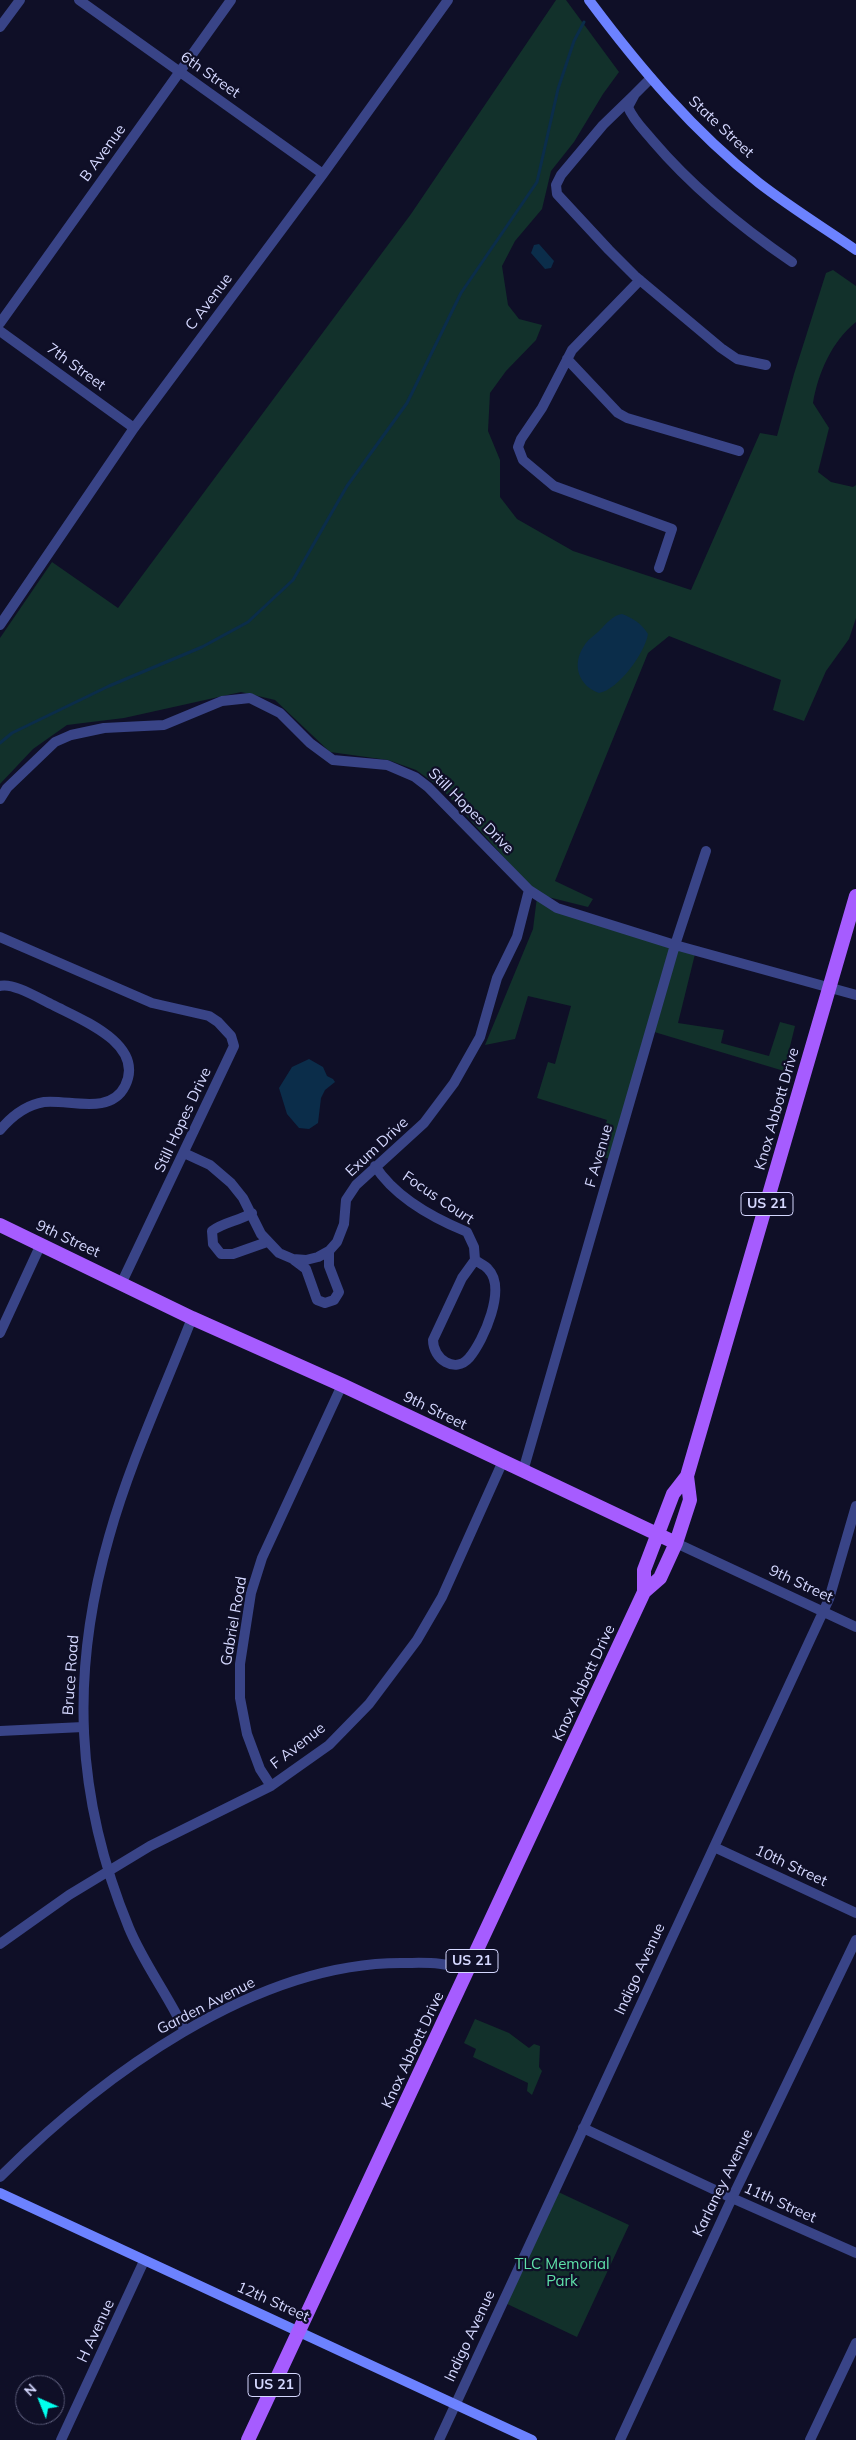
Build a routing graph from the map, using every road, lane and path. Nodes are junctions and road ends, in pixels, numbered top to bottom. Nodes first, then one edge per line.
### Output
1 (20, 0) edge
2 (79, 0) edge
3 (231, 0) edge
4 (589, 0) edge
5 (444, 1) edge
6 (0, 27) edge
7 (180, 72) junction
8 (651, 78) junction
9 (635, 94) junction
10 (323, 174) junction
11 (856, 250) edge
12 (792, 262) dead end
13 (640, 280) junction
14 (0, 323) edge
15 (0, 331) edge
16 (567, 359) junction
17 (766, 365) dead end
18 (134, 428) junction
19 (738, 451) dead end
20 (659, 568) dead end
21 (0, 625) edge
22 (0, 799) edge
23 (706, 851) dead end
24 (529, 890) junction
25 (856, 896) edge
26 (0, 937) edge
27 (675, 945) junction
28 (0, 986) edge
29 (830, 987) junction
30 (856, 995) edge
31 (0, 1130) edge
32 (184, 1154) junction
33 (375, 1166) junction
34 (252, 1213) junction
35 (0, 1225) edge
36 (268, 1242) junction
37 (42, 1244) junction
38 (329, 1251) junction
39 (293, 1259) junction
40 (475, 1260) junction
41 (122, 1282) junction
42 (192, 1318) junction
43 (0, 1333) edge
44 (342, 1385) junction
45 (502, 1462) junction
46 (523, 1471) junction
47 (687, 1476) junction
48 (856, 1506) edge
49 (659, 1535) junction
50 (676, 1544) junction
51 (644, 1592) junction
52 (823, 1612) junction
53 (856, 1628) edge
54 (83, 1727) junction
55 (0, 1731) edge
56 (270, 1786) junction
57 (714, 1847) junction
58 (110, 1871) junction
59 (856, 1913) edge
60 (856, 1940) edge
61 (0, 1944) edge
62 (467, 1971) junction
63 (185, 2031) junction
64 (583, 2128) junction
65 (0, 2177) edge
66 (0, 2193) edge
67 (732, 2198) junction
68 (856, 2253) edge
69 (144, 2261) junction
70 (300, 2331) junction
71 (856, 2343) edge
72 (456, 2403) junction
73 (61, 2440) edge
74 (248, 2440) edge
75 (440, 2440) edge
76 (532, 2440) edge
77 (620, 2440) edge
78 (810, 2440) edge

1 - 6 street
2 - 7 street, 6th Street
3 - 7 street, B Avenue
4 - 8 main road, State Street
5 - 10 street, C Avenue
7 - 10 street, 6th Street
7 - 14 street, B Avenue
8 - 9 street
8 - 11 main road, State Street
9 - 12 street
9 - 13 street
10 - 18 street, C Avenue
13 - 16 street
13 - 17 street
15 - 18 street, 7th Street
16 - 19 street
16 - 20 street
18 - 21 street, C Avenue
22 - 24 street, Still Hopes Drive
23 - 27 street, F Avenue
24 - 27 street, Still Hopes Drive
24 - 33 street, Exum Drive
25 - 29 main road, Knox Abbott Drive / US 21
26 - 32 street, Still Hopes Drive
27 - 29 street, Still Hopes Drive
27 - 46 street, F Avenue
28 - 31 street
29 - 30 street
29 - 47 main road, Knox Abbott Drive / US 21
32 - 34 street
32 - 41 street, Still Hopes Drive
33 - 38 street, Exum Drive
33 - 40 street, Focus Court
34 - 36 street
34 - 36 street
35 - 37 main road, 9th Street
36 - 39 street
37 - 41 main road, 9th Street
37 - 43 street
38 - 39 street
38 - 39 street
40 - 40 street
41 - 42 main road, 9th Street
42 - 44 main road, 9th Street
42 - 54 street, Bruce Road
44 - 45 main road, 9th Street
44 - 56 street, Gabriel Road
45 - 46 main road, 9th Street
45 - 56 street, F Avenue
46 - 49 main road, 9th Street
47 - 49 main road, Knox Abbott Drive / US 21
47 - 50 main road, Knox Abbott Drive / US 21
48 - 52 street, Indigo Avenue
49 - 50 main road, 9th Street
49 - 51 main road, Knox Abbott Drive / US 21
50 - 51 main road, Knox Abbott Drive / US 21
50 - 52 street, 9th Street
51 - 62 main road, Knox Abbott Drive / US 21
52 - 53 street, 9th Street
52 - 57 street, Indigo Avenue
54 - 55 street
54 - 58 street, Bruce Road
56 - 58 street, F Avenue
57 - 59 street, 10th Street
57 - 64 street, Indigo Avenue
58 - 61 street, F Avenue
58 - 63 street, Bruce Road
60 - 67 street, Karlaney Avenue
62 - 63 street, Garden Avenue
62 - 70 main road, Knox Abbott Drive / US 21
63 - 65 street, Garden Avenue
64 - 67 street, 11th Street
64 - 72 street, Indigo Avenue
66 - 69 main road, 12th Street
67 - 68 street, 11th Street
67 - 77 street, Karlaney Avenue
69 - 70 main road, 12th Street
69 - 73 street, H Avenue
70 - 72 main road, 12th Street
70 - 74 main road, Knox Abbott Drive / US 21
71 - 78 street
72 - 75 street, Indigo Avenue
72 - 76 main road, 12th Street

